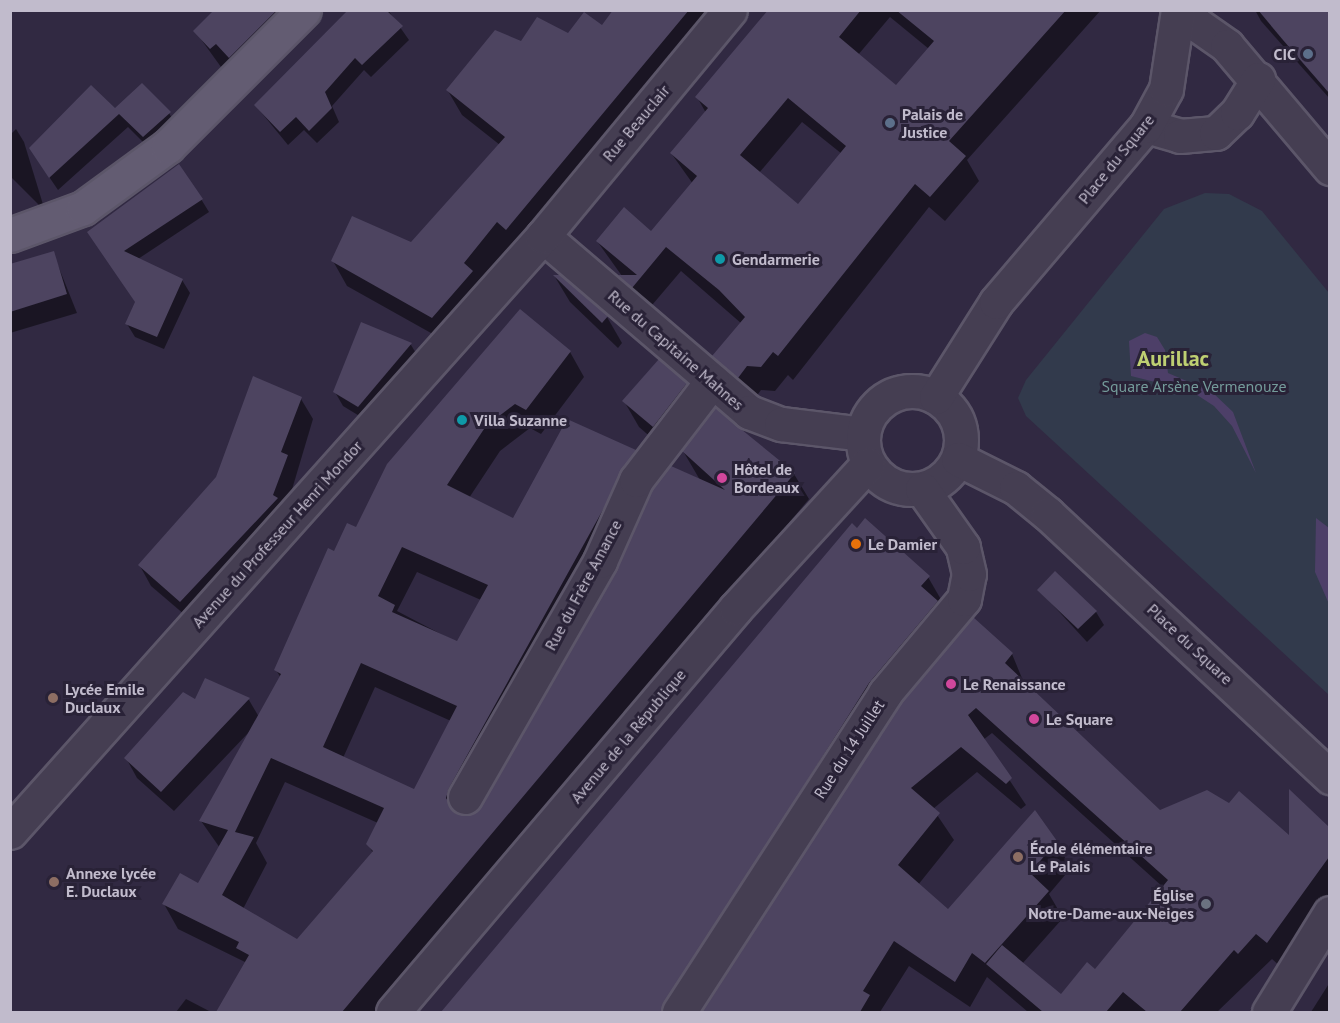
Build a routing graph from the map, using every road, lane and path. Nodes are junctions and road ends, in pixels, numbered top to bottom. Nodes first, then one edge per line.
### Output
1 (304, 10) edge
2 (730, 10) edge
3 (1178, 16) edge
4 (1258, 79) junction
5 (1146, 126) junction
6 (1329, 168) edge
7 (10, 235) edge
8 (543, 236) junction
9 (712, 381) junction
10 (936, 397) junction
11 (865, 449) junction
12 (958, 459) junction
13 (922, 489) junction
14 (1316, 756) edge
15 (1329, 777) edge
16 (465, 797) dead end
17 (10, 832) edge
18 (1329, 913) edge
19 (393, 1012) edge
20 (679, 1012) edge
21 (1269, 1012) edge

1 - 7 main road
2 - 8 street, Rue Beauclair
3 - 4 street, Place du Square
3 - 5 street, Place du Square
4 - 5 street
4 - 6 street, Place du Square
5 - 10 street, Place du Square
8 - 9 street, Rue du Capitaine Mahnes
8 - 17 street, Avenue du Professeur Henri Mondor
9 - 11 street, Rue du Capitaine Mahnes
9 - 16 street, Rue du Frère Amance
10 - 11 street
10 - 12 street
11 - 13 street
11 - 19 street, Avenue de la République
12 - 13 street
12 - 14 street, Place du Square
13 - 20 street, Rue du 14 Juillet
14 - 15 street, Place du Square
18 - 21 street

